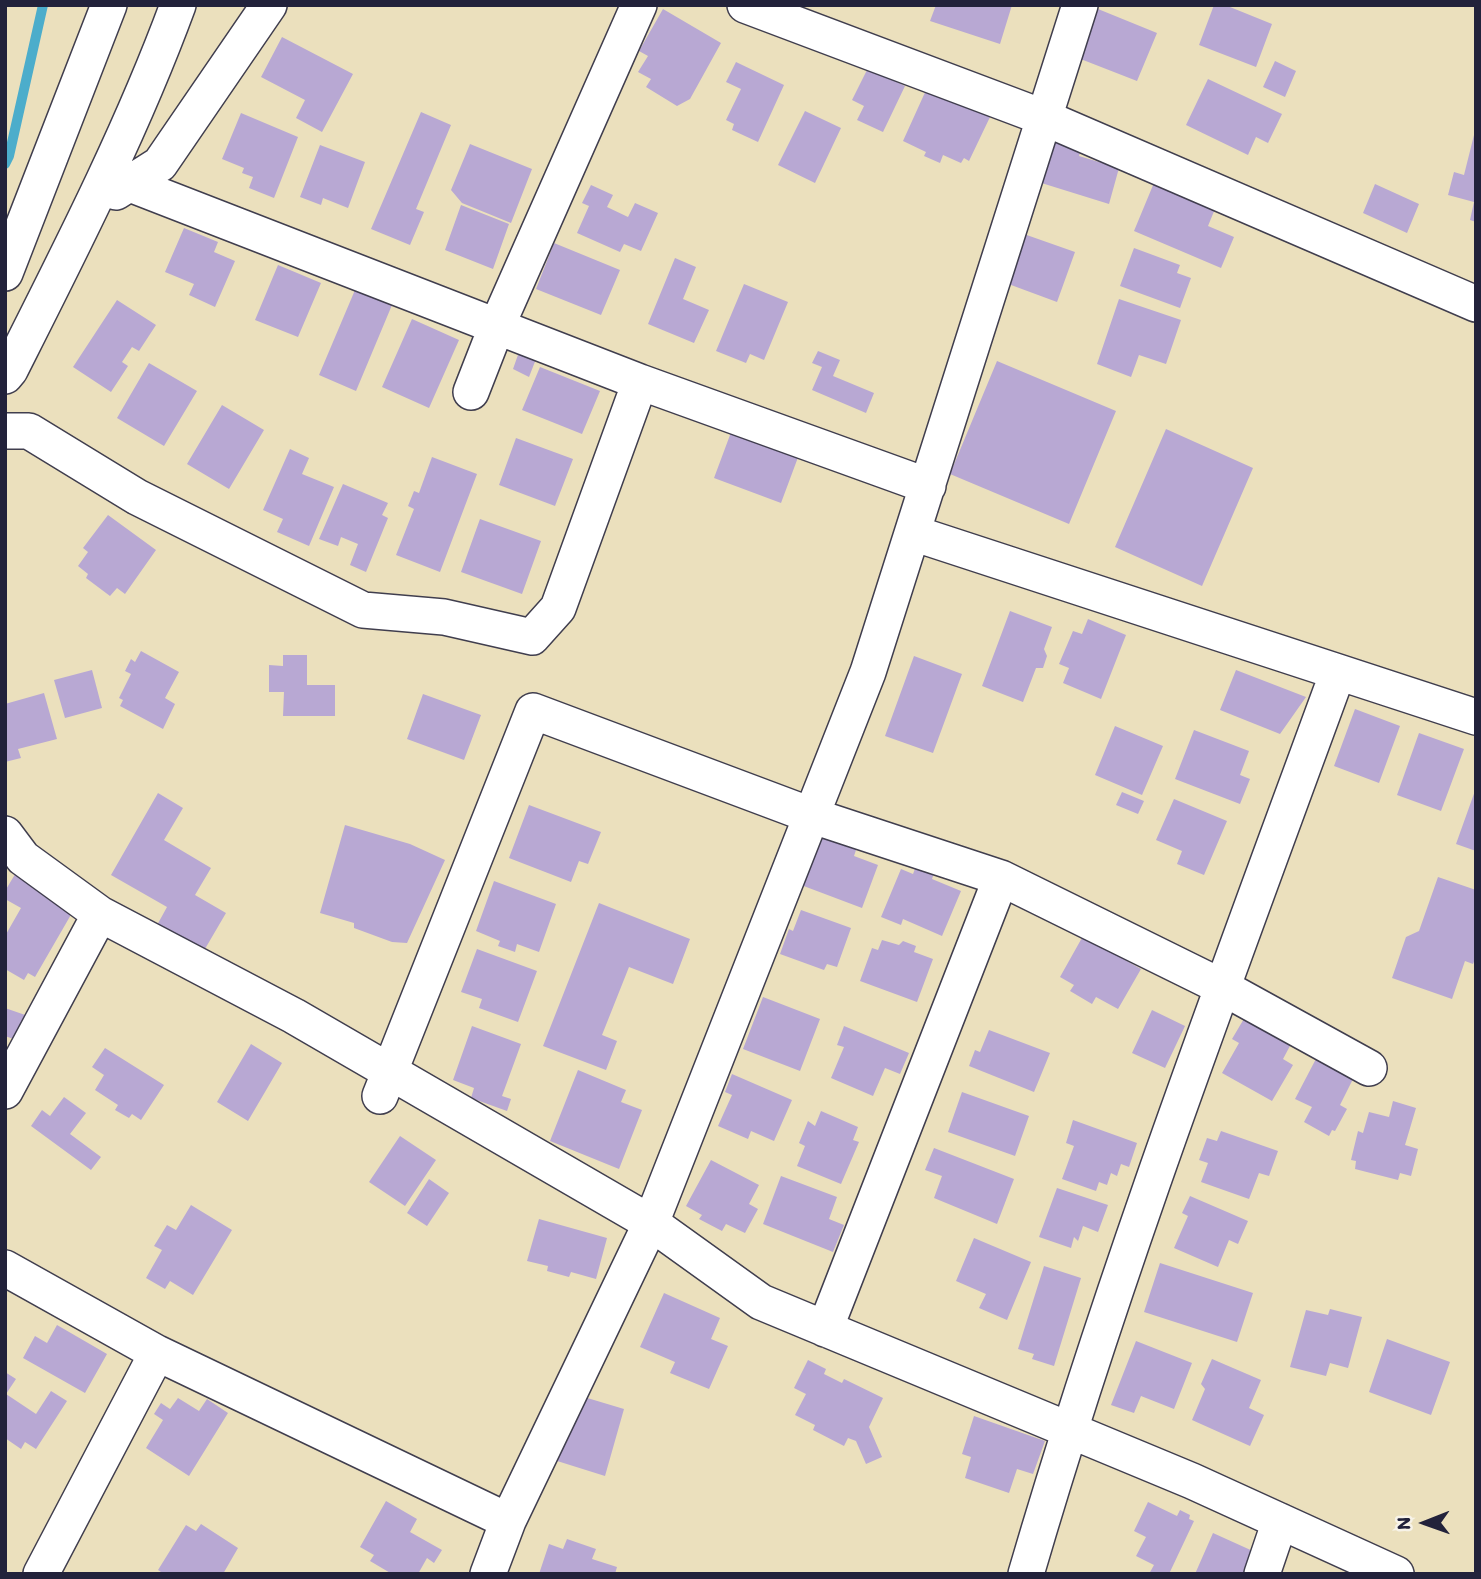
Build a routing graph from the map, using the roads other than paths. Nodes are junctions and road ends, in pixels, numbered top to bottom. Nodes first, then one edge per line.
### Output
1 (109, 5) edge
2 (178, 5) edge
3 (269, 5) edge
4 (639, 5) edge
5 (746, 5) edge
6 (1080, 5) edge
7 (1045, 118) junction
8 (130, 184) junction
9 (91, 206) junction
10 (5, 273) edge
11 (1476, 304) edge
12 (496, 328) junction
13 (5, 376) edge
14 (639, 382) junction
15 (471, 392) dead end
16 (5, 431) edge
17 (928, 486) junction
18 (913, 533) junction
19 (1338, 672) junction
20 (1476, 717) edge
21 (813, 816) junction
22 (5, 834) edge
23 (1001, 878) junction
24 (100, 914) junction
25 (1223, 987) junction
26 (1369, 1068) dead end
27 (385, 1083) junction
28 (5, 1091) edge
29 (651, 1223) junction
30 (5, 1268) edge
31 (825, 1329) junction
32 (157, 1353) junction
33 (1068, 1430) junction
34 (509, 1521) junction
35 (1280, 1521) junction
36 (56, 1568) edge
37 (488, 1574) edge
38 (1026, 1574) edge
39 (1262, 1574) edge
40 (1396, 1574) edge

1 - 10 street
2 - 9 street
3 - 8 street
4 - 12 street
5 - 7 street
6 - 7 street
7 - 11 street
7 - 17 street
8 - 9 street
8 - 12 street
9 - 13 street
12 - 14 street
12 - 15 street
14 - 16 street
14 - 17 street
17 - 18 street
18 - 19 street
18 - 21 street
19 - 20 street
19 - 25 street
21 - 23 street
21 - 27 street
21 - 29 street
22 - 24 street
23 - 25 street
23 - 31 street
24 - 27 street
24 - 28 street
25 - 26 street
25 - 33 street
27 - 29 street
29 - 31 street
29 - 34 street
30 - 32 street
31 - 33 street
32 - 34 street
32 - 36 street
33 - 35 street
33 - 38 street
34 - 37 street
35 - 39 street
35 - 40 street

